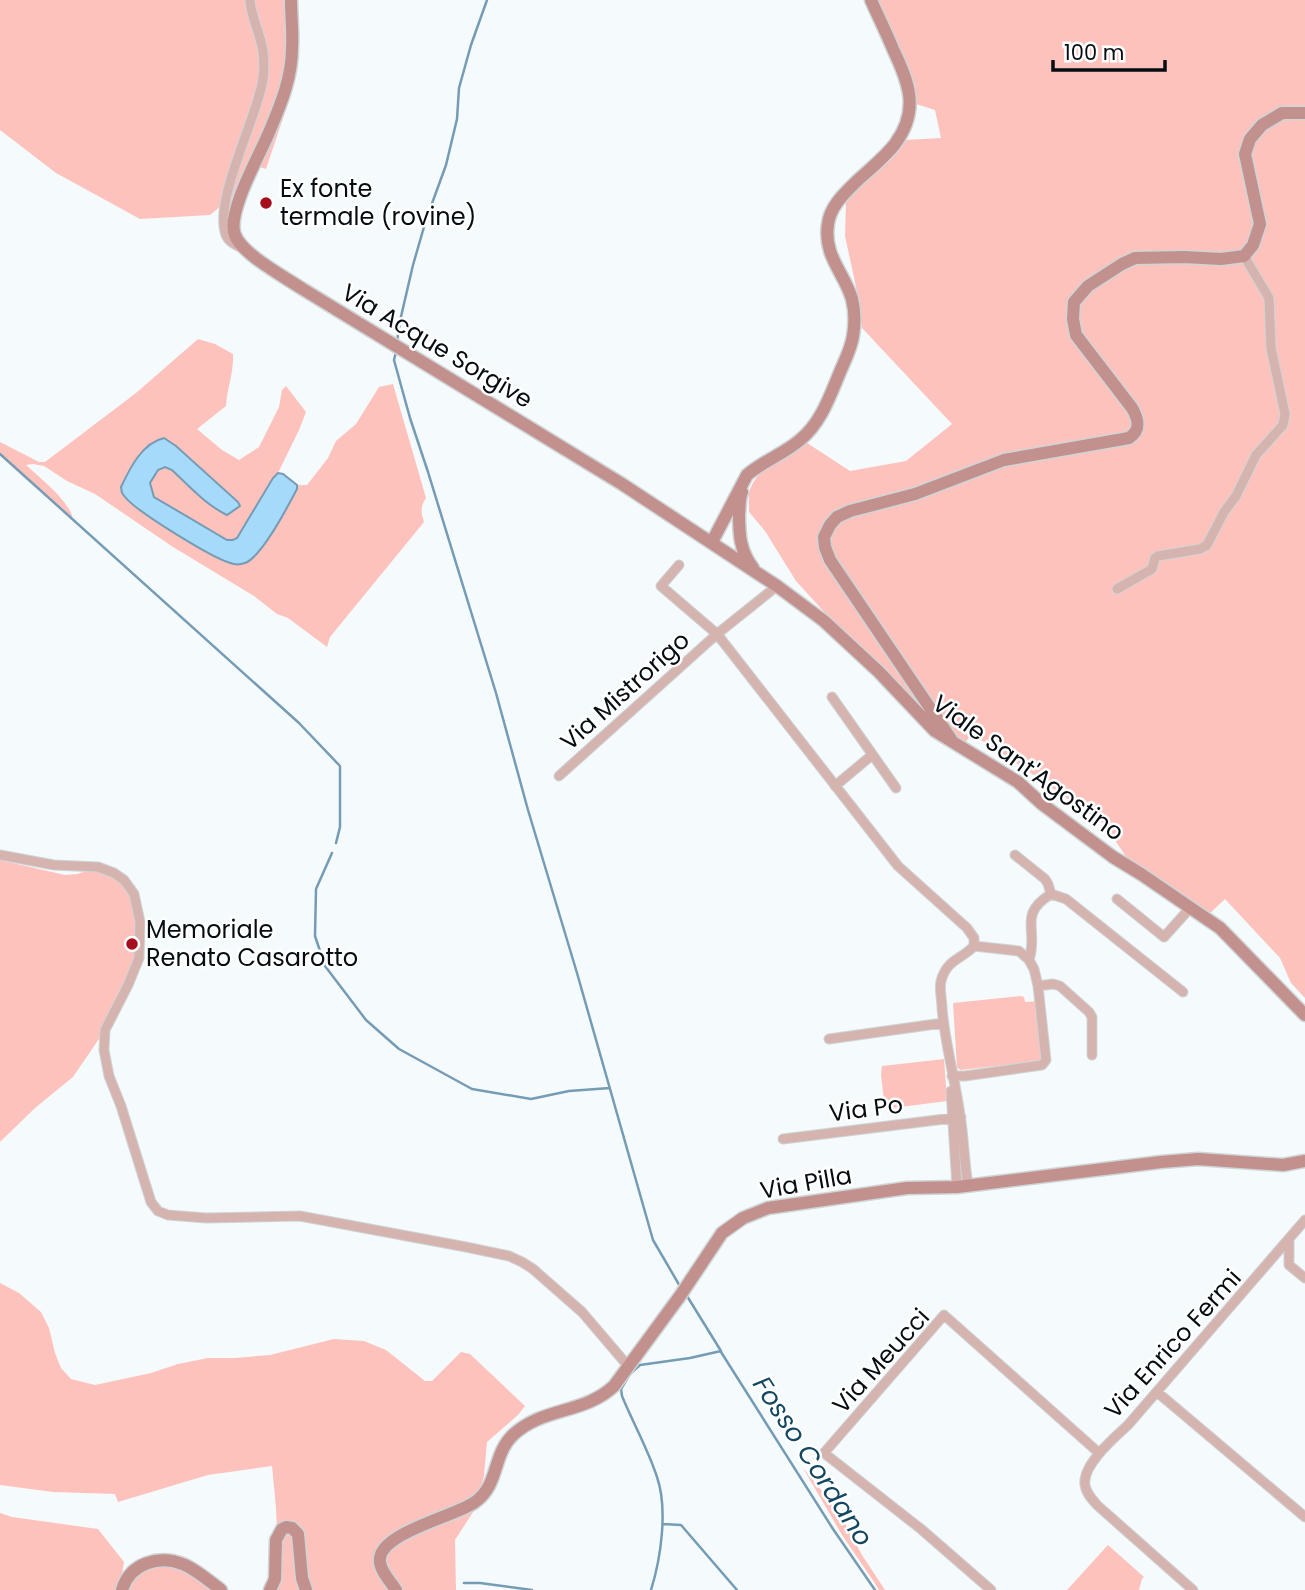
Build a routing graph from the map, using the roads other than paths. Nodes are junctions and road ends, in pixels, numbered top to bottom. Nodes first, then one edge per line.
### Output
1 (250, 0) edge
2 (291, 0) edge
3 (871, 0) edge
4 (1305, 113) edge
5 (247, 250) junction
6 (1244, 256) junction
7 (754, 468) junction
8 (622, 484) joint
9 (712, 542) junction
10 (679, 565) dead end
11 (757, 573) junction
12 (777, 586) junction
13 (1117, 589) dead end
14 (716, 634) junction
15 (832, 697) dead end
16 (953, 741) junction
17 (872, 755) junction
18 (559, 776) dead end
19 (835, 786) junction
20 (896, 788) dead end
21 (0, 855) edge
22 (1015, 855) dead end
23 (1051, 894) junction
24 (1117, 900) dead end
25 (1191, 907) junction
26 (974, 946) junction
27 (1029, 960) junction
28 (1038, 986) junction
29 (1183, 992) dead end
30 (1305, 1015) edge
31 (943, 1023) junction
32 (829, 1039) dead end
33 (1092, 1055) dead end
34 (952, 1076) junction
35 (957, 1118) junction
36 (783, 1139) dead end
37 (1305, 1161) edge
38 (962, 1186) junction
39 (1305, 1220) edge
40 (1289, 1240) junction
41 (1305, 1278) edge
42 (628, 1366) junction
43 (1157, 1392) junction
44 (1099, 1453) junction
45 (1305, 1517) edge
46 (122, 1590) edge
47 (221, 1590) edge
48 (270, 1590) edge
49 (306, 1590) edge
50 (396, 1590) edge
51 (991, 1590) edge
52 (1193, 1590) edge

1 - 5 street
2 - 5 street, Via Acque Sorgive
3 - 7 street
4 - 6 street
5 - 8 street, Via Acque Sorgive
6 - 13 street
6 - 16 street
7 - 9 street
7 - 11 street
8 - 9 street, Viale Sant'Agostino
9 - 11 street, Viale Sant'Agostino
10 - 14 street
11 - 12 street, Viale Sant'Agostino
12 - 14 street, Via Mistrorigo
12 - 16 street, Viale Sant'Agostino
14 - 18 street, Via Mistrorigo
14 - 19 street, Via Mistrorigo
15 - 17 street
16 - 25 street, Viale Sant'Agostino
17 - 19 street
17 - 20 street
19 - 26 street, Via Mistrorigo
21 - 42 street
22 - 23 street
23 - 27 street
23 - 29 street
24 - 25 street
25 - 30 street, Viale Sant'Agostino
26 - 27 street
26 - 31 street
27 - 28 street
28 - 33 street
28 - 34 street
31 - 32 street
31 - 34 street
34 - 35 street
35 - 36 street, Via Po
35 - 38 street
37 - 38 street, Via Pilla
38 - 42 street, Via Pilla
39 - 40 street, Via Enrico Fermi
40 - 41 street
40 - 43 street, Via Enrico Fermi
42 - 50 street, Via Pilla
43 - 44 street, Via Enrico Fermi
43 - 45 street
44 - 51 street, Via Meucci
44 - 52 street, Via Enrico Fermi
46 - 47 street
48 - 49 street

